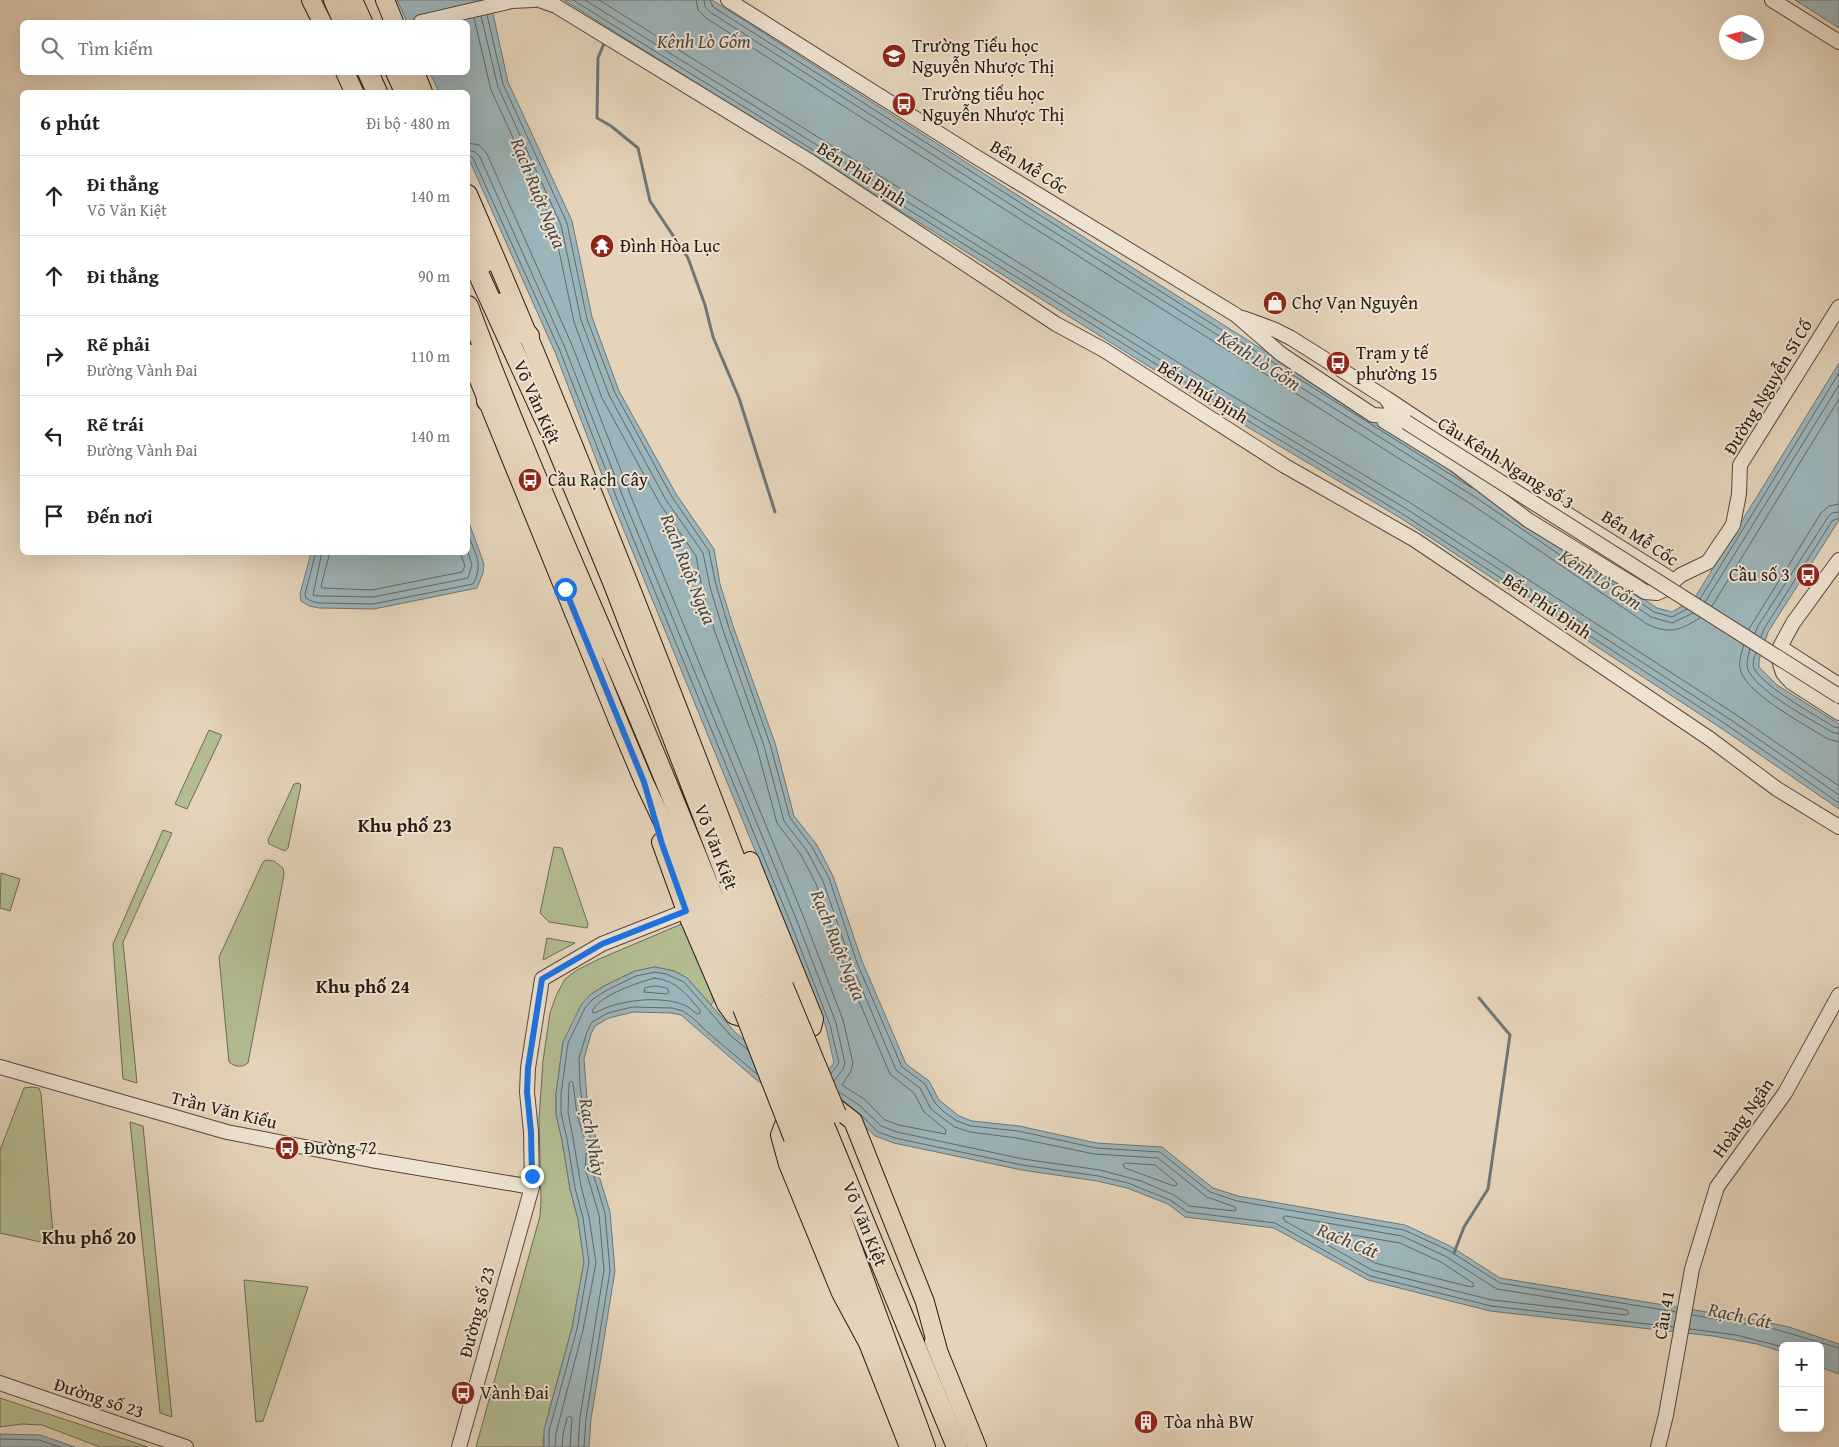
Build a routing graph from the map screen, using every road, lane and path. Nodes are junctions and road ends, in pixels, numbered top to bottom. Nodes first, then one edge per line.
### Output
1 (311, 0) edge
2 (334, 0) edge
3 (352, 0) edge
4 (363, 0) edge
5 (385, 0) edge
6 (533, 0) edge
7 (540, 0) edge
8 (728, 0) edge
9 (1772, 0) edge
10 (512, 1) edge
11 (321, 20) edge
12 (343, 20) edge
13 (361, 20) edge
14 (372, 20) edge
15 (393, 20) edge
16 (430, 20) edge
17 (1839, 42) edge
18 (346, 75) edge
19 (369, 75) edge
20 (386, 75) edge
21 (397, 75) edge
22 (416, 75) edge
23 (353, 90) edge
24 (376, 90) edge
25 (393, 90) edge
26 (404, 90) edge
27 (422, 90) edge
28 (470, 199) edge
29 (470, 230) edge
30 (470, 255) edge
31 (1839, 307) edge
32 (1236, 315) junction
33 (470, 319) edge
34 (529, 336) junction
35 (1291, 338) junction
36 (475, 350) edge
37 (1281, 354) junction
38 (1386, 398) junction
39 (487, 401) joint
40 (1373, 414) junction
41 (1406, 422) junction
42 (1839, 560) edge
43 (1674, 581) junction
44 (613, 582) junction
45 (584, 591) junction
46 (631, 592) junction
47 (639, 613) junction
48 (579, 624) junction
49 (635, 638) junction
50 (1780, 647) junction
51 (611, 651) junction
52 (1839, 685) edge
53 (1839, 696) edge
54 (1839, 713) edge
55 (700, 764) junction
56 (644, 782) junction
57 (1839, 827) edge
58 (686, 911) junction
59 (1839, 995) edge
60 (764, 998) junction
61 (0, 1067) edge
62 (816, 1127) junction
63 (532, 1187) junction
64 (1692, 1269) joint
65 (868, 1343) junction
66 (938, 1350) junction
67 (0, 1383) edge
68 (186, 1447) edge
69 (459, 1447) edge
70 (909, 1447) edge
71 (925, 1447) edge
72 (957, 1447) edge
73 (976, 1447) edge
74 (1658, 1447) edge

1 - 11 main road
2 - 12 highway
3 - 13 highway
4 - 14 highway
5 - 15 main road
6 - 10 street
7 - 57 street, Bến Phú Định
8 - 32 street, Bến Mễ Cốc
9 - 17 street
10 - 16 street
18 - 23 main road
19 - 24 highway
20 - 25 highway
21 - 26 highway
22 - 27 main road
28 - 34 main road, Võ Văn Kiệt
29 - 34 highway, Võ Văn Kiệt
30 - 44 highway, Võ Văn Kiệt
31 - 43 street, Đường Nguyễn Sĩ Cố
32 - 35 street, Bến Mễ Cốc
32 - 37 street, Bến Mễ Cốc
33 - 36 highway, Võ Văn Kiệt
34 - 46 main road, Võ Văn Kiệt
35 - 37 street
35 - 38 street, Bến Mễ Cốc
36 - 39 highway
36 - 45 highway, Võ Văn Kiệt
37 - 40 street, Bến Mễ Cốc
38 - 41 street, Bến Mễ Cốc
38 - 43 street, Bến Mễ Cốc
39 - 48 main road, Võ Văn Kiệt
40 - 41 street, Bến Mễ Cốc
40 - 43 street, Bến Mễ Cốc
41 - 53 street, Cầu Kênh Ngang số 3, bridge
42 - 50 street
44 - 46 highway
44 - 49 highway, Võ Văn Kiệt
45 - 48 highway
45 - 51 highway, Võ Văn Kiệt
46 - 47 main road, Võ Văn Kiệt
47 - 49 highway
47 - 55 main road, Võ Văn Kiệt
48 - 51 highway
48 - 56 main road, Võ Văn Kiệt
49 - 60 highway, Võ Văn Kiệt
50 - 52 street
50 - 54 street
51 - 60 highway, Võ Văn Kiệt
55 - 58 main road
55 - 60 main road, Võ Văn Kiệt
56 - 58 main road
56 - 60 main road, Võ Văn Kiệt
58 - 63 street, Đường số 23
59 - 64 street, Hoàng Ngân
60 - 62 highway, Võ Văn Kiệt, bridge
60 - 62 main road, Võ Văn Kiệt, bridge
61 - 63 street, Trần Văn Kiểu
62 - 65 main road, Võ Văn Kiệt
62 - 66 main road, Võ Văn Kiệt
62 - 71 highway, Võ Văn Kiệt
62 - 72 highway, Võ Văn Kiệt
63 - 69 street, Đường số 23
64 - 74 street, Cầu 41
65 - 66 main road
65 - 70 main road, Võ Văn Kiệt
66 - 73 main road, Võ Văn Kiệt
67 - 68 street, Đường số 23

